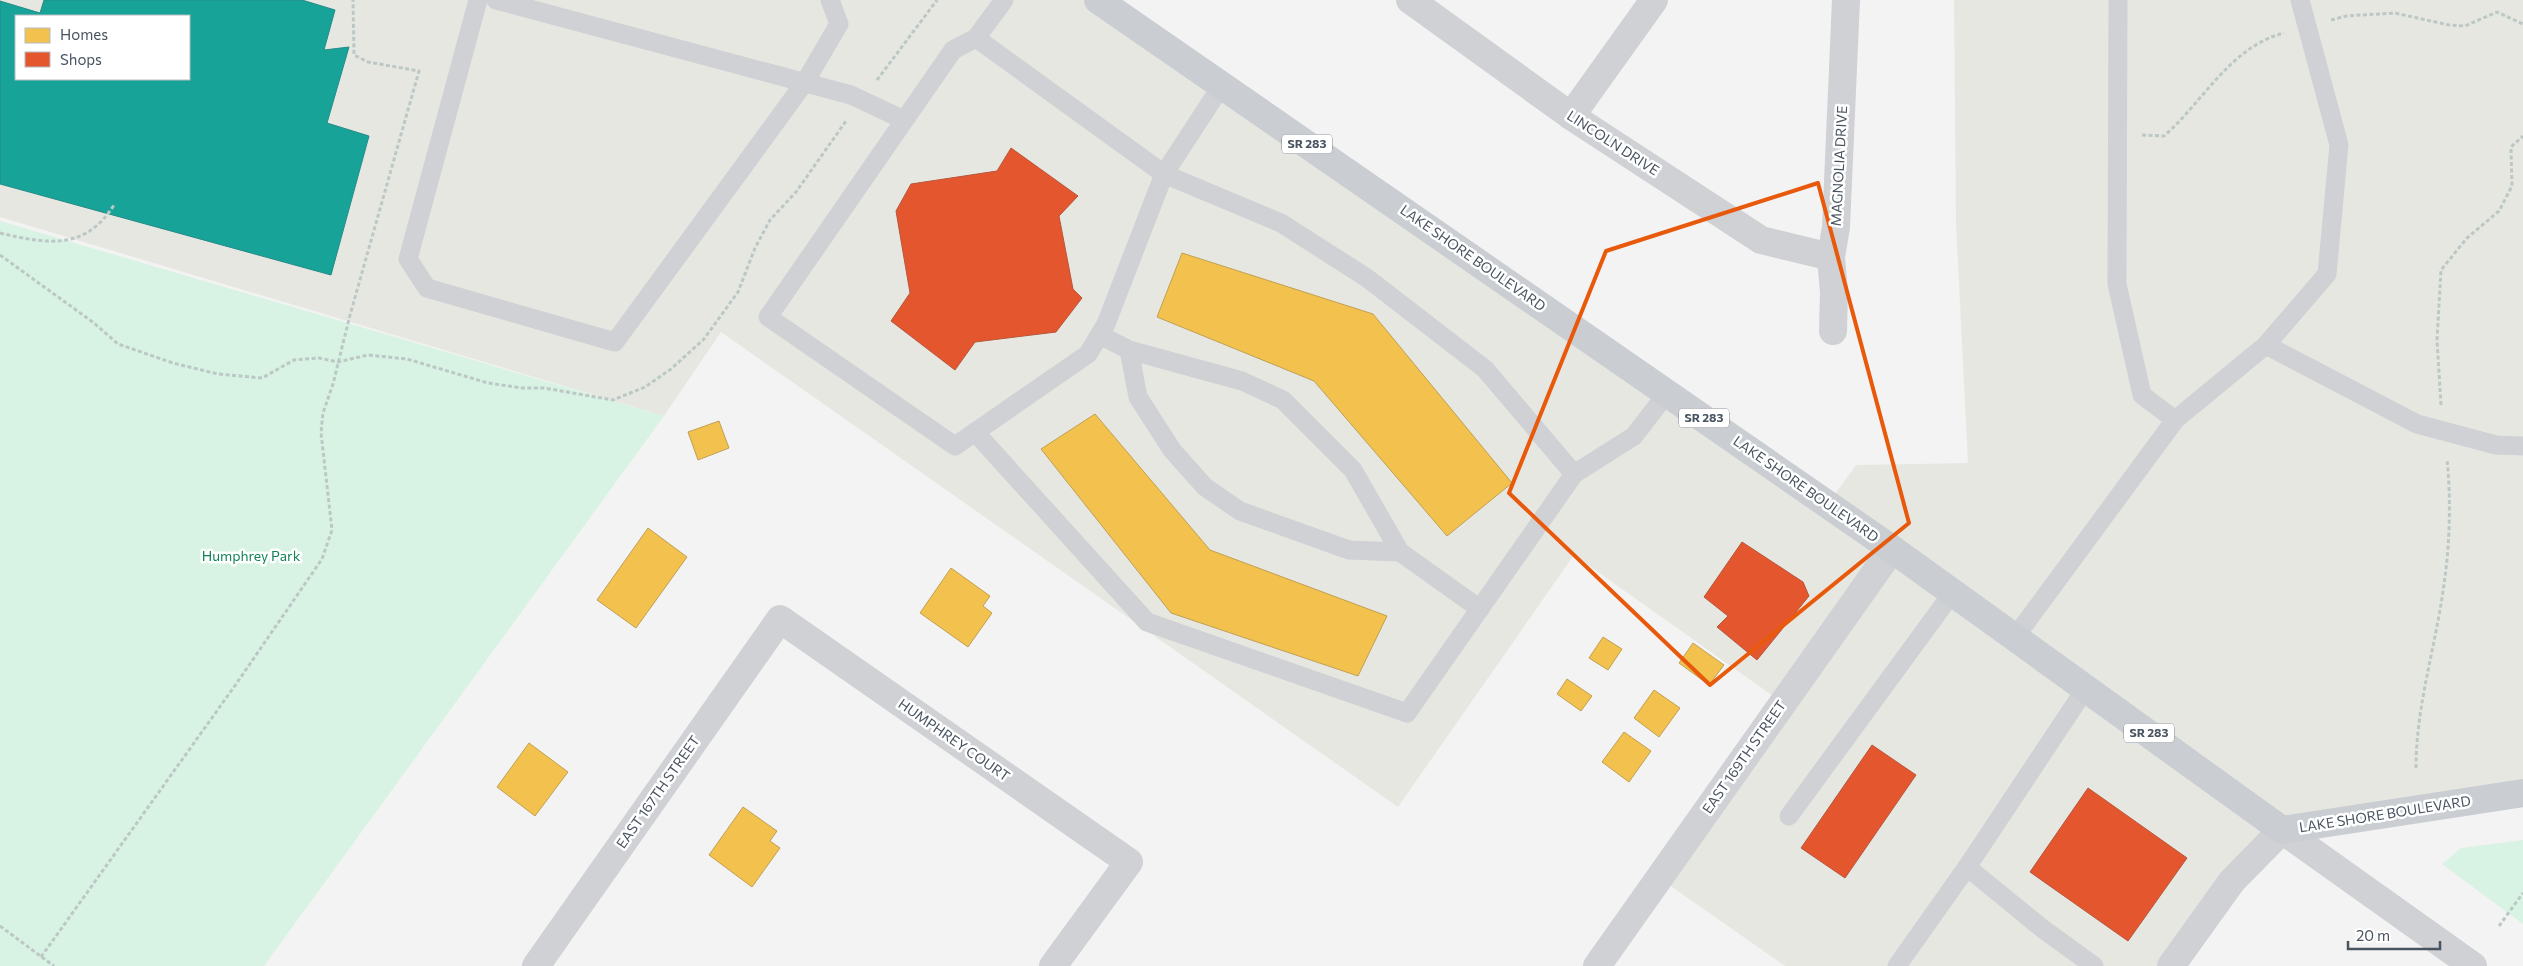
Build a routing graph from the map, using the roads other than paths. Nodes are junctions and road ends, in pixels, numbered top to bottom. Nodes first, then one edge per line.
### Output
1 (478, 0) edge
2 (496, 0) edge
3 (830, 0) edge
4 (1004, 0) edge
5 (1098, 0) edge
6 (1410, 0) edge
7 (1654, 0) edge
8 (1846, 0) edge
9 (2118, 0) edge
10 (2300, 0) edge
11 (976, 38) junction
12 (805, 82) junction
13 (1222, 86) junction
14 (1572, 116) junction
15 (904, 120) junction
16 (1164, 174) junction
17 (1831, 257) junction
18 (1833, 331) dead end
19 (1100, 335) junction
20 (2266, 345) junction
21 (1129, 350) junction
22 (1666, 393) junction
23 (2175, 420) junction
24 (975, 432) junction
25 (2523, 446) edge
26 (1574, 474) junction
27 (1892, 549) junction
28 (1400, 552) junction
29 (1953, 592) junction
30 (1480, 609) junction
31 (780, 619) joint
32 (2016, 636) junction
33 (2086, 688) junction
34 (2523, 793) edge
35 (1789, 816) dead end
36 (2282, 830) junction
37 (1967, 867) junction
38 (536, 966) edge
39 (1053, 966) edge
40 (1597, 966) edge
41 (1897, 966) edge
42 (2094, 966) edge
43 (2171, 966) edge
44 (2472, 966) edge

1 - 12 lane
2 - 12 lane
3 - 12 lane
4 - 11 lane
5 - 13 main road, LAKE SHORE BOULEVARD / SR 283
6 - 14 street, LINCOLN DRIVE
7 - 14 street
8 - 17 street, MAGNOLIA DRIVE
9 - 23 lane
10 - 20 lane
11 - 15 lane
11 - 16 lane
12 - 15 lane
13 - 16 lane
13 - 22 main road, LAKE SHORE BOULEVARD / SR 283
14 - 17 street, LINCOLN DRIVE
15 - 24 lane
16 - 19 lane
16 - 26 lane
17 - 18 street, MAGNOLIA DRIVE
19 - 21 lane
19 - 24 lane
20 - 23 lane
20 - 25 lane
21 - 28 lane
21 - 28 lane
22 - 26 lane
22 - 27 main road, LAKE SHORE BOULEVARD / SR 283
23 - 32 lane
24 - 30 lane
26 - 30 lane
27 - 29 main road, LAKE SHORE BOULEVARD / SR 283
27 - 40 street, EAST 169TH STREET
28 - 30 lane
29 - 32 main road, LAKE SHORE BOULEVARD / SR 283
29 - 35 lane
31 - 38 street, EAST 167TH STREET
31 - 39 street, HUMPHREY COURT
32 - 33 main road, LAKE SHORE BOULEVARD / SR 283
33 - 36 main road, LAKE SHORE BOULEVARD / SR 283
33 - 37 lane
34 - 36 main road, LAKE SHORE BOULEVARD
36 - 43 street
36 - 44 street
37 - 41 lane
37 - 42 lane

